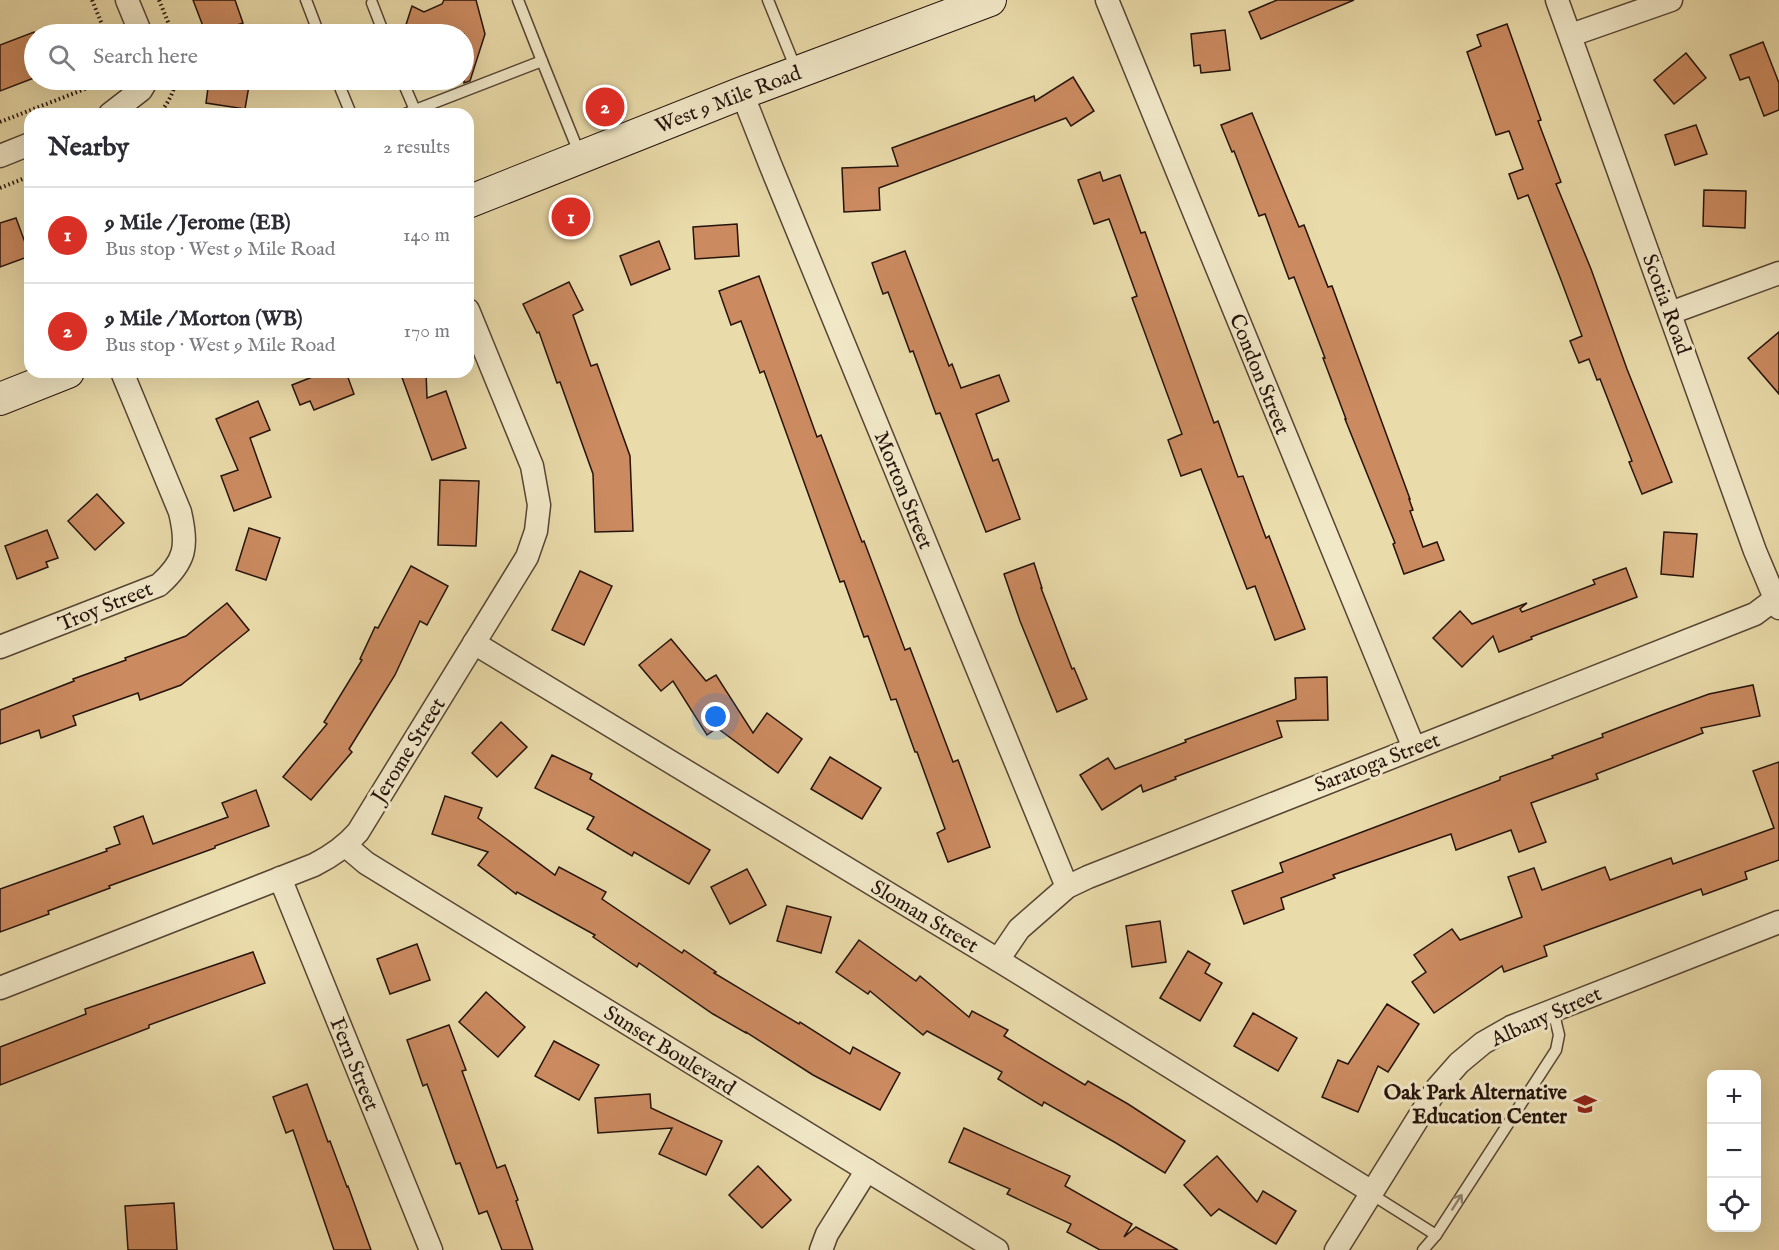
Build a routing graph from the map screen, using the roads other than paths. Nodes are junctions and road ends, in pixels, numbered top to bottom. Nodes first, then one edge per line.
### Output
1 (127, 0) edge
2 (306, 0) edge
3 (518, 0) edge
4 (768, 0) edge
5 (990, 0) edge
6 (1107, 0) edge
7 (1557, 0) edge
8 (1671, 0) edge
9 (372, 3) dead end
10 (137, 24) edge
11 (315, 24) edge
12 (380, 24) edge
13 (1571, 35) junction
14 (542, 60) junction
15 (797, 72) junction
16 (474, 87) edge
17 (141, 90) edge
18 (342, 90) edge
19 (404, 90) edge
20 (466, 90) edge
21 (742, 93) junction
22 (118, 108) edge
23 (349, 108) edge
24 (409, 108) edge
25 (420, 108) edge
26 (24, 146) edge
27 (0, 156) edge
28 (581, 158) junction
29 (474, 200) edge
30 (1779, 273) edge
31 (1670, 313) junction
32 (474, 325) edge
33 (53, 378) edge
34 (124, 378) edge
35 (0, 399) edge
36 (1778, 601) edge
37 (474, 643) junction
38 (0, 647) edge
39 (1414, 748) junction
40 (346, 846) junction
41 (280, 878) junction
42 (1067, 887) junction
43 (1779, 922) edge
44 (998, 960) junction
45 (0, 988) edge
46 (1553, 1010) junction
47 (867, 1170) junction
48 (1372, 1193) junction
49 (1436, 1235) junction
50 (431, 1250) edge
51 (821, 1250) edge
52 (997, 1250) edge
53 (1336, 1250) edge
54 (1423, 1250) edge

1 - 10 street
2 - 11 lane
3 - 14 lane
4 - 15 lane
5 - 15 main road, West 9 Mile Road
6 - 39 street, Condon Street
7 - 13 street, Scotia Road
8 - 13 street
9 - 12 lane
13 - 31 street, Scotia Road
14 - 16 lane
14 - 28 lane
15 - 21 main road, West 9 Mile Road
17 - 22 street
18 - 23 lane
19 - 24 lane
20 - 25 lane
21 - 28 main road, West 9 Mile Road
21 - 42 street, Morton Street
26 - 27 street
28 - 29 main road, West 9 Mile Road
30 - 31 street
31 - 36 street, Scotia Road
32 - 37 street, Jerome Street
33 - 35 main road
34 - 38 street, Troy Street
36 - 39 street, Saratoga Street
37 - 40 street, Jerome Street
37 - 44 street, Sloman Street
39 - 42 street, Saratoga Street
40 - 41 street, Jerome Street
40 - 47 street, Sunset Boulevard
41 - 45 street, Jerome Street
41 - 50 street, Fern Street
42 - 44 street, Saratoga Street
43 - 46 street, Albany Street
44 - 48 street, Sloman Street
46 - 48 street, Albany Street
49 -> 46 lane
47 - 51 street
47 - 52 street, Sunset Boulevard
48 - 49 lane
48 - 53 street, Albany Street
49 - 54 lane

